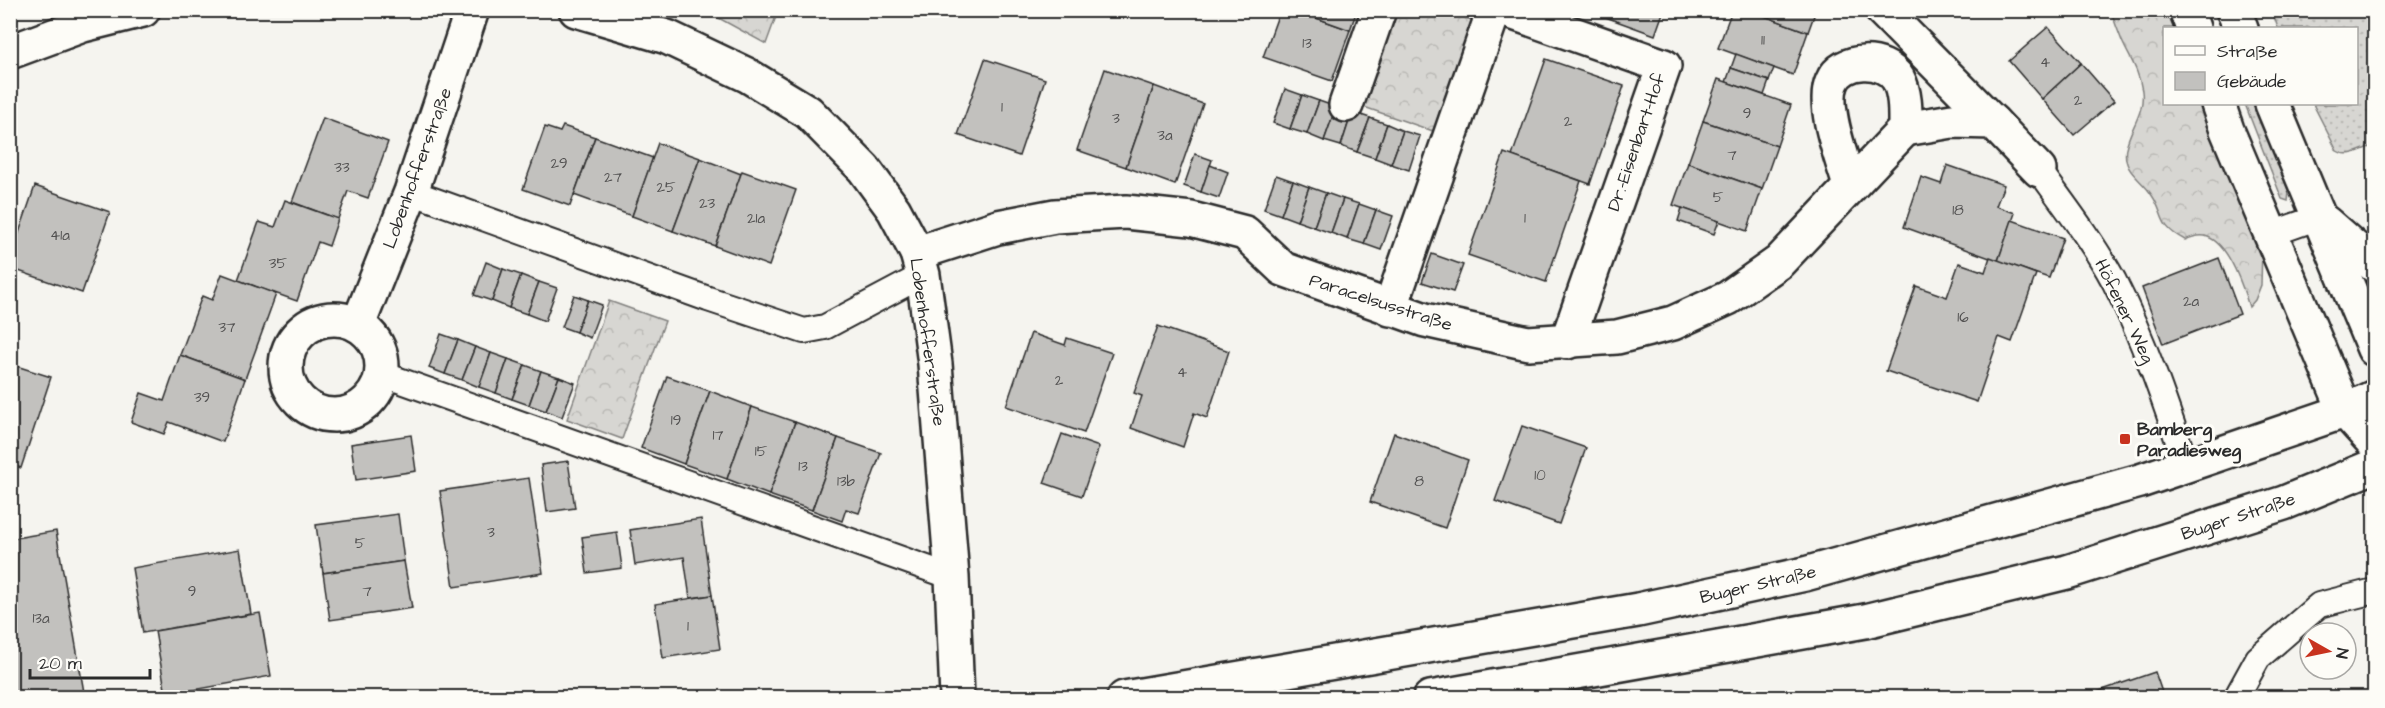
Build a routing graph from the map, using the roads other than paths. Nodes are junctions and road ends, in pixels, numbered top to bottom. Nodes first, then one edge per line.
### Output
1 (143, 10) edge
2 (472, 10) edge
3 (576, 10) edge
4 (1379, 10) edge
5 (1494, 10) edge
6 (1505, 10) edge
7 (2186, 10) edge
8 (2234, 10) edge
9 (1888, 17) edge
10 (2193, 27) edge
11 (2241, 27) edge
12 (10, 52) edge
13 (1886, 68) junction
14 (1346, 105) dead end
15 (2218, 105) edge
16 (2272, 105) edge
17 (1993, 122) junction
18 (1905, 129) junction
19 (2039, 171) joint
20 (1850, 186) junction
21 (411, 192) junction
22 (2319, 217) junction
23 (2271, 234) junction
24 (920, 264) junction
25 (2374, 265) edge
26 (1390, 309) junction
27 (358, 325) junction
28 (1567, 342) junction
29 (2374, 349) edge
30 (382, 374) junction
31 (2374, 397) edge
32 (2345, 411) junction
33 (2374, 443) edge
34 (2186, 465) junction
35 (2374, 466) edge
36 (952, 577) junction
37 (2374, 591) edge
38 (957, 698) edge
39 (1124, 698) edge
40 (1430, 698) edge
41 (2236, 698) edge

1 - 12 street
2 - 21 street, Lobenhofferstraße
3 - 24 street, Lobenhofferstraße
4 - 14 street
5 - 26 street
6 - 28 street, Dr.-Eisenbart-Hof
7 - 10 street
8 - 11 street
9 - 13 street
9 - 17 street
13 - 18 street
13 - 20 street
15 - 23 street
16 - 22 street
17 - 18 street
17 - 19 street
18 - 20 street, Paracelsusstraße
19 - 34 lane, Höfener Weg
20 - 28 street, Paracelsusstraße
21 - 24 lane
21 - 27 street, Lobenhofferstraße
22 - 23 lane
22 - 25 street
22 - 29 street
23 - 32 street
24 - 26 street, Paracelsusstraße
24 - 36 street, Lobenhofferstraße
26 - 28 street, Paracelsusstraße
27 - 30 street
27 - 30 street
30 - 36 lane
31 - 32 street, Buger Straße
32 - 33 street
32 - 34 street, Buger Straße
34 - 39 street, Buger Straße
35 - 40 street, Buger Straße
36 - 38 street, Lobenhofferstraße
37 - 41 lane

